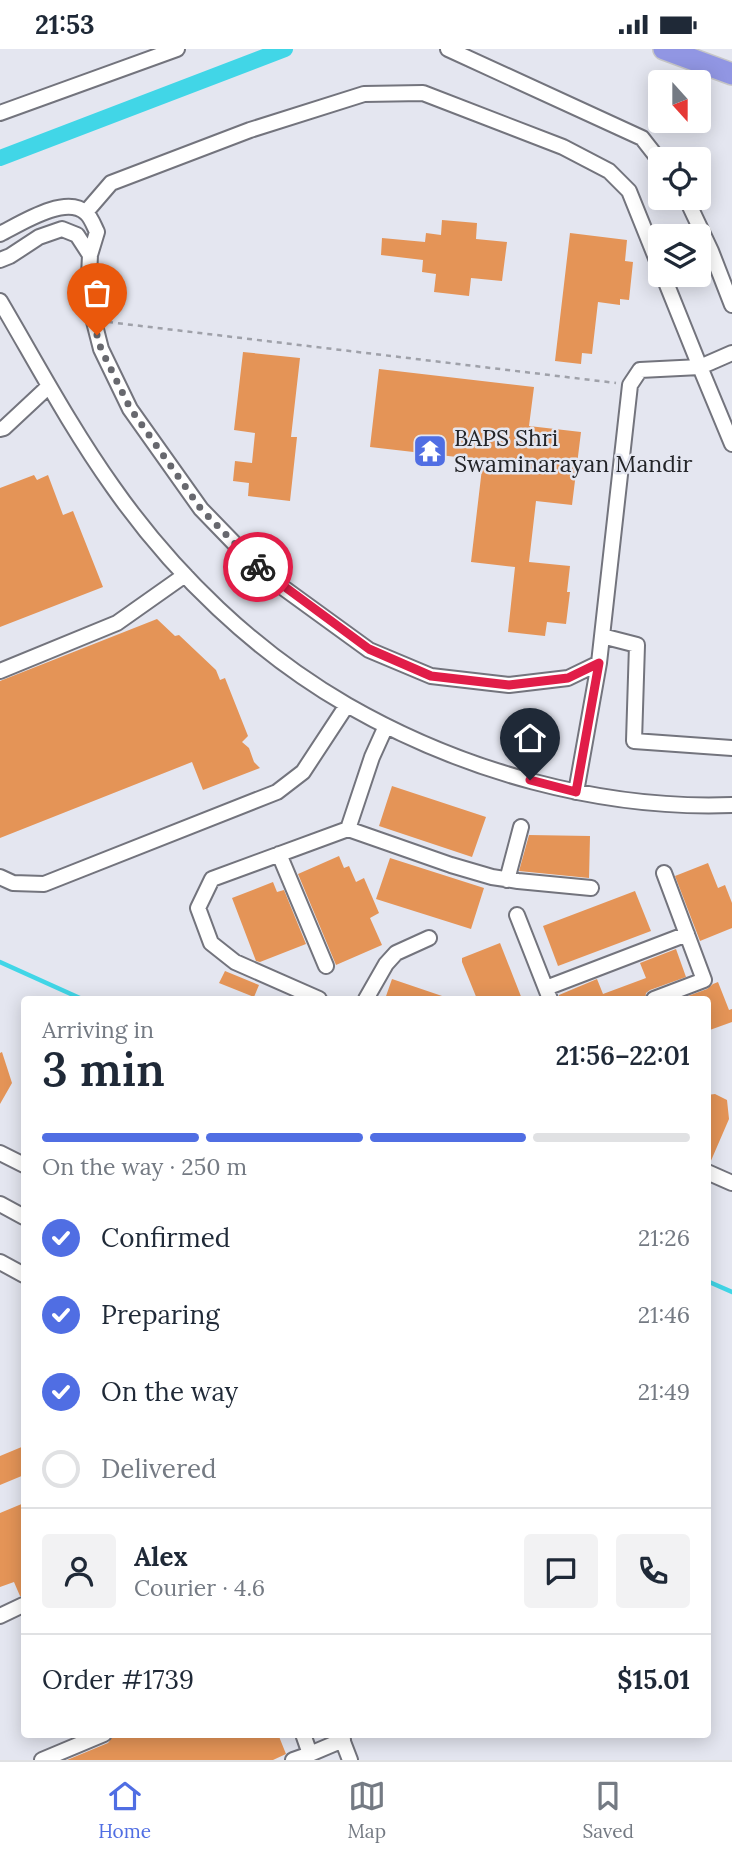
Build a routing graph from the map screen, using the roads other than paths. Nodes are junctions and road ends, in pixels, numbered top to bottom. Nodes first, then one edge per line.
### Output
1 (177, 49) edge
2 (448, 49) edge
3 (664, 49) edge
4 (732, 74) edge
5 (0, 113) edge
6 (649, 147) edge
7 (691, 210) edge
8 (86, 212) junction
9 (0, 234) edge
10 (648, 238) edge
11 (90, 254) junction
12 (0, 260) edge
13 (668, 287) edge
14 (0, 302) edge
15 (732, 305) edge
16 (732, 353) edge
17 (700, 367) junction
18 (49, 386) junction
19 (0, 429) edge
20 (732, 444) edge
21 (185, 575) junction
22 (602, 636) junction
23 (599, 663) junction
24 (0, 671) edge
25 (346, 705) junction
26 (386, 726) junction
27 (732, 748) edge
28 (576, 792) junction
29 (732, 805) edge
30 (521, 827) dead end
31 (348, 829) junction
32 (279, 855) junction
33 (664, 873) dead end
34 (0, 877) edge
35 (507, 880) junction
36 (591, 888) dead end
37 (517, 915) dead end
38 (687, 934) junction
39 (429, 938) dead end
40 (326, 966) dead end
41 (548, 994) edge
42 (311, 996) edge
43 (368, 996) edge
44 (662, 996) edge
45 (0, 1153) edge
46 (21, 1164) edge
47 (711, 1174) edge
48 (732, 1183) edge
49 (0, 1204) edge
50 (21, 1215) edge
51 (0, 1262) edge
52 (21, 1273) edge
53 (21, 1606) edge
54 (0, 1615) edge
55 (94, 1738) edge
56 (304, 1738) edge
57 (339, 1738) edge
58 (341, 1738) edge
59 (310, 1753) junction
60 (42, 1760) edge
61 (293, 1760) edge
62 (350, 1760) edge

1 - 5 street
2 - 6 street
3 - 4 highway
7 - 15 street
8 - 9 street
8 - 10 street
8 - 11 street
11 - 12 street
11 - 23 street
13 - 17 street
14 - 18 street
16 - 17 street
17 - 20 street
17 - 22 street
18 - 19 street
18 - 21 street
21 - 24 street
21 - 25 street
22 - 23 street
22 - 27 street
23 - 28 street
25 - 26 street
25 - 34 street
26 - 28 street
26 - 31 street
28 - 29 street
30 - 35 street
31 - 32 street
31 - 35 street
32 - 40 street
32 - 42 street
33 - 38 street
35 - 36 street
37 - 41 street
38 - 41 street
38 - 44 street
39 - 43 street
45 - 46 street
47 - 48 street
49 - 50 street
51 - 52 street
53 - 54 street
55 - 60 street
56 - 59 street
57 - 59 street
58 - 62 street
59 - 61 street

